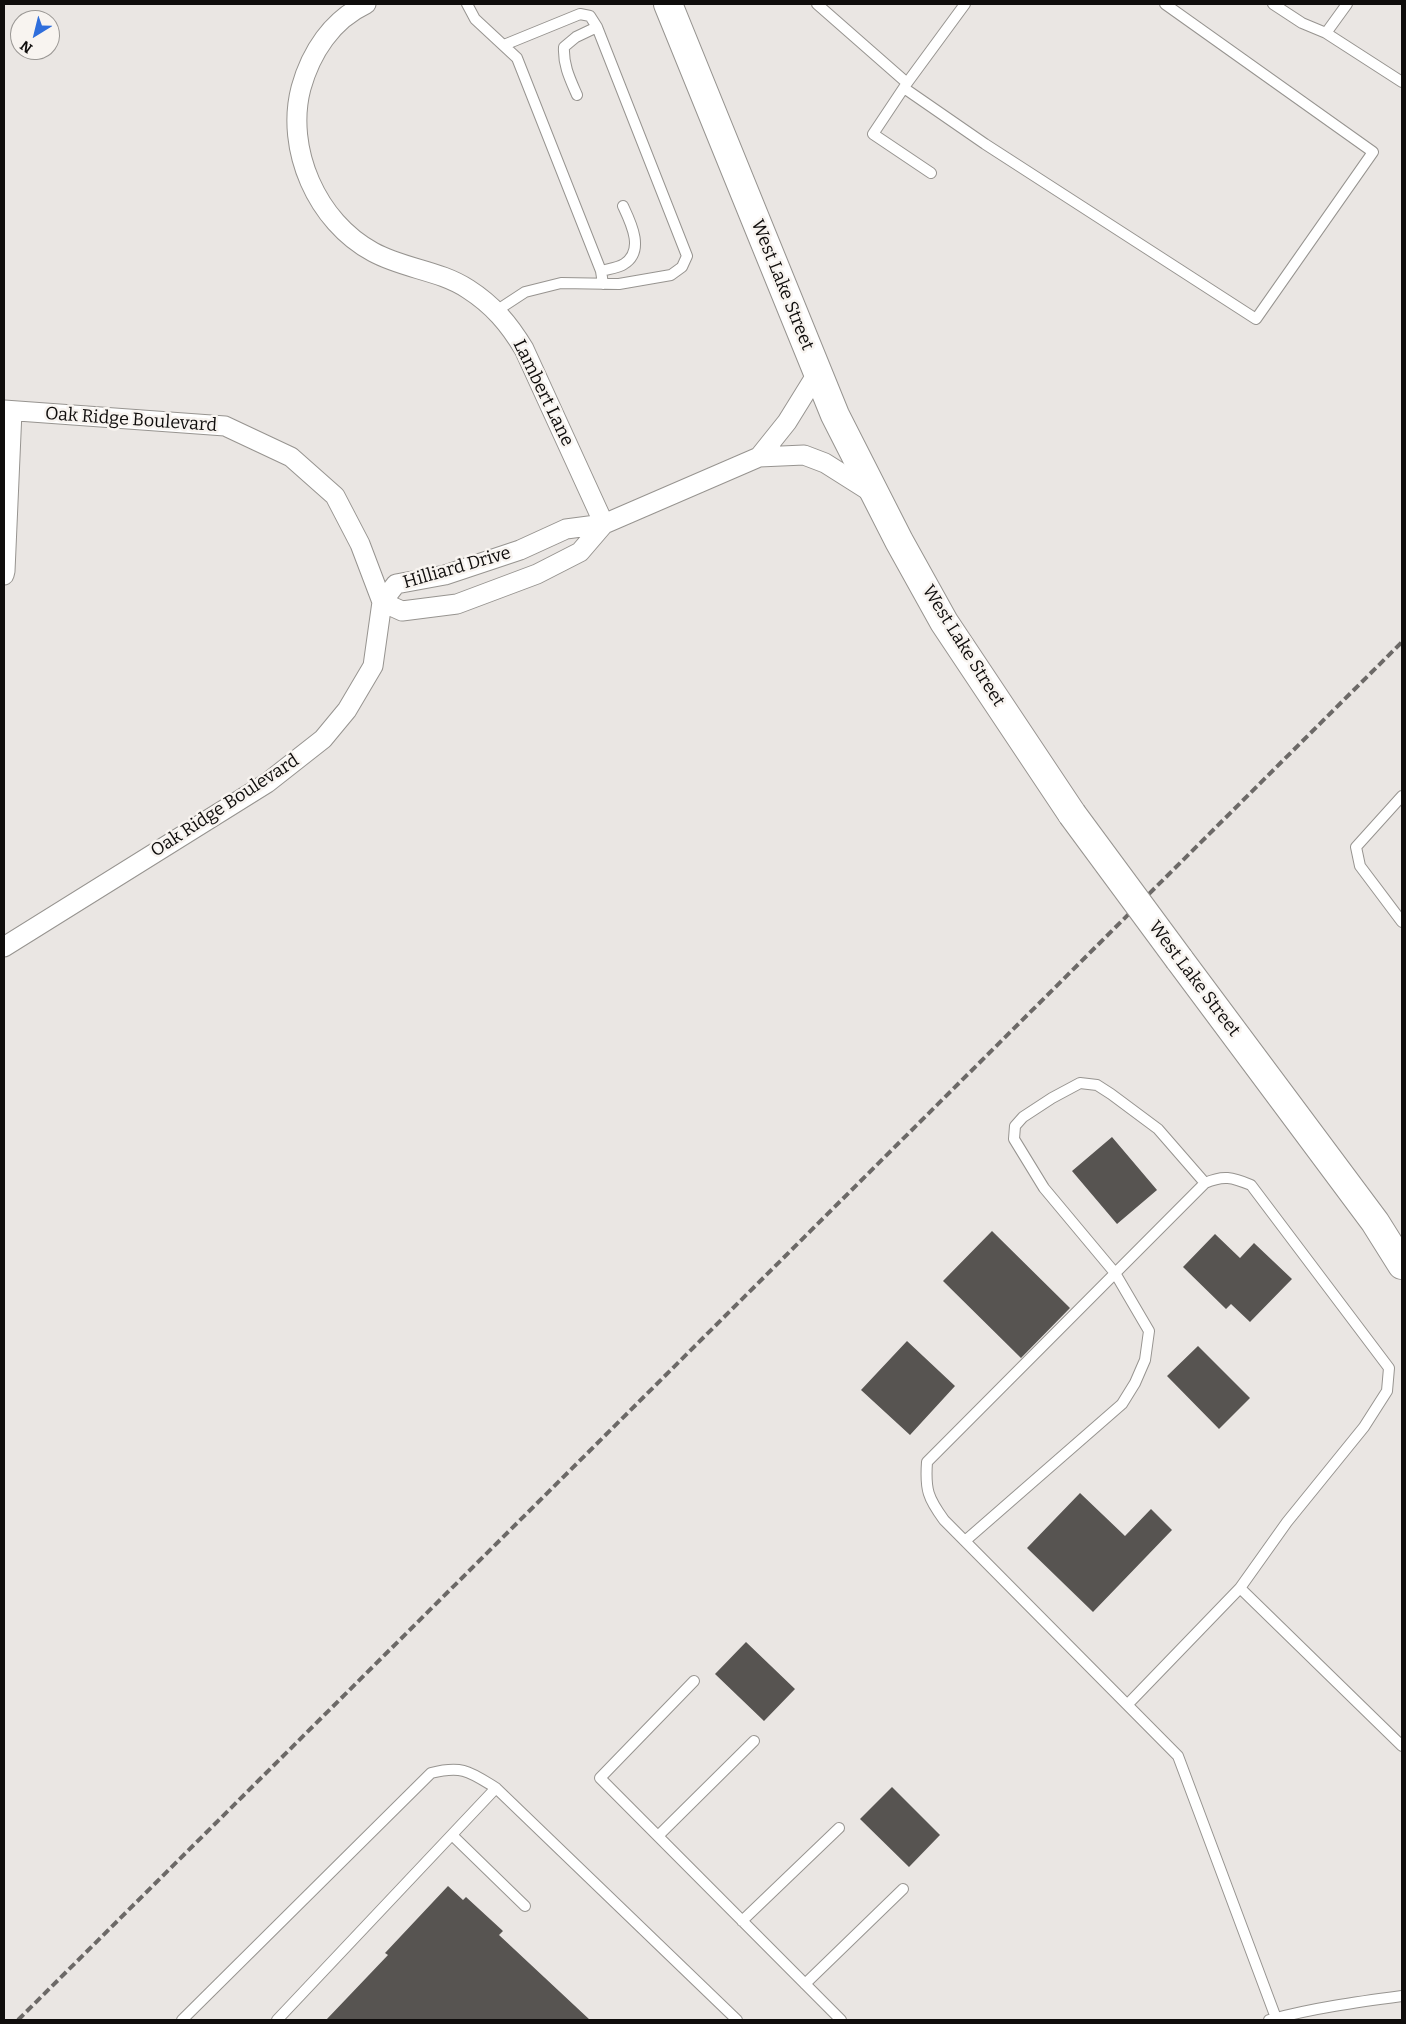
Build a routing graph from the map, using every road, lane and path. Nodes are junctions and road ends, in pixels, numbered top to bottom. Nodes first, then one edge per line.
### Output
1 (366, 4) edge
2 (467, 4) edge
3 (668, 4) edge
4 (817, 4) edge
5 (965, 4) edge
6 (1165, 4) edge
7 (1273, 4) edge
8 (1348, 4) edge
9 (597, 27) junction
10 (1326, 33) junction
11 (504, 45) junction
12 (1402, 82) edge
13 (906, 85) junction
14 (577, 95) dead end
15 (931, 172) dead end
16 (623, 206) dead end
17 (601, 271) junction
18 (603, 284) junction
19 (496, 311) junction
20 (818, 372) junction
21 (8, 411) edge
22 (758, 457) junction
23 (876, 495) junction
24 (604, 524) junction
25 (4, 575) edge
26 (382, 602) junction
27 (1402, 796) edge
28 (1401, 919) edge
29 (4, 947) edge
30 (1205, 1183) junction
31 (1375, 1222) junction
32 (1402, 1249) edge
33 (1402, 1264) edge
34 (1115, 1273) junction
35 (965, 1541) junction
36 (1240, 1588) junction
37 (694, 1681) dead end
38 (1128, 1704) junction
39 (754, 1741) dead end
40 (1402, 1746) edge
41 (496, 1788) junction
42 (839, 1828) dead end
43 (452, 1835) junction
44 (658, 1836) junction
45 (903, 1889) dead end
46 (525, 1906) dead end
47 (742, 1921) junction
48 (805, 1984) junction
49 (1402, 1996) edge
50 (1273, 2019) edge
51 (182, 2020) edge
52 (277, 2020) edge
53 (737, 2020) edge
54 (841, 2020) edge

1 - 19 street, Lambert Lane
2 - 11 lane
3 - 20 highway, West Lake Street
4 - 13 lane
5 - 13 lane
6 - 13 lane
7 - 10 lane
8 - 10 lane
9 - 11 lane
9 - 14 lane
9 - 18 lane
10 - 12 lane
11 - 17 lane
13 - 15 lane
16 - 17 lane
17 - 18 lane
18 - 19 lane
19 - 24 street, Lambert Lane
20 - 22 street, Hilliard Drive
20 - 23 highway, West Lake Street
21 - 25 street
21 - 26 street, Oak Ridge Boulevard
22 - 23 street, Hilliard Drive
22 - 24 street, Hilliard Drive
23 - 31 highway, West Lake Street, bridge
24 - 26 street, Hilliard Drive
24 - 26 street, Hilliard Drive
26 - 29 street, Oak Ridge Boulevard
27 - 28 lane
30 - 34 lane
30 - 34 lane
30 - 36 lane
31 - 32 highway, West Lake Street
31 - 33 highway, West Lake Street
34 - 35 lane
34 - 35 lane
35 - 38 lane
36 - 38 lane
36 - 40 lane
37 - 44 lane
38 - 50 lane
39 - 44 lane
41 - 43 lane
41 - 51 lane
41 - 53 lane
42 - 47 lane
43 - 46 lane
43 - 52 lane
44 - 47 lane
45 - 48 lane
47 - 48 lane
48 - 54 lane
49 - 50 lane

